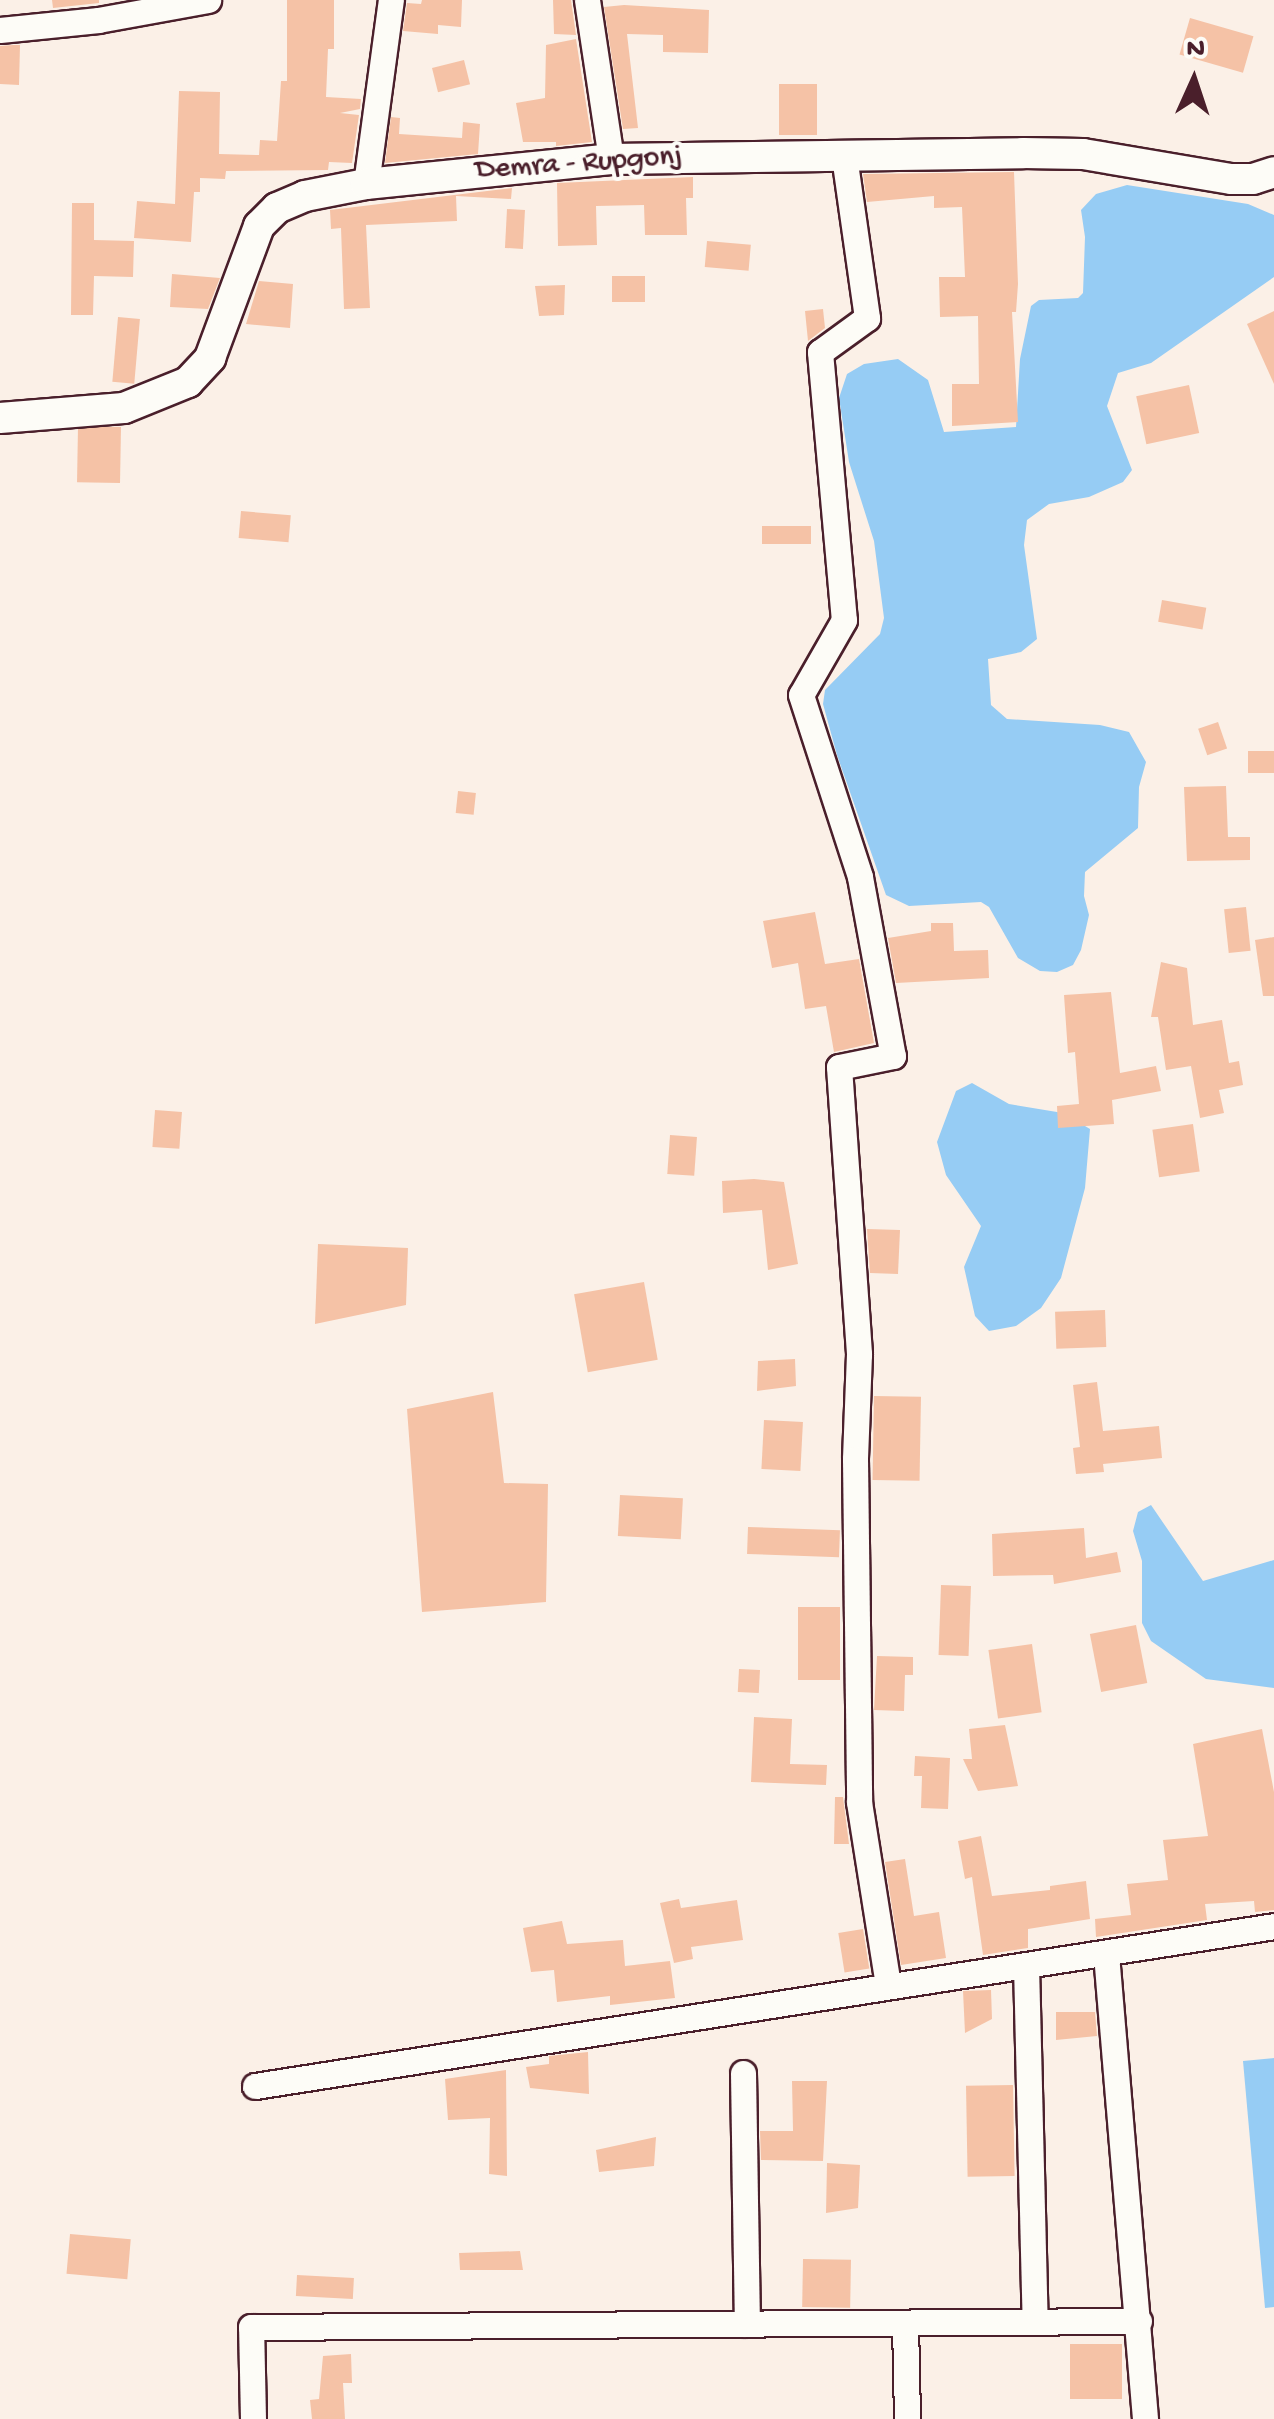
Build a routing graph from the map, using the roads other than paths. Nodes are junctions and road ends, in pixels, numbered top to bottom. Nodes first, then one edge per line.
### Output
1 (208, 0) edge
2 (391, 0) edge
3 (587, 0) edge
4 (0, 30) edge
5 (844, 156) junction
6 (610, 159) junction
7 (1274, 172) edge
8 (366, 184) junction
9 (0, 418) edge
10 (1274, 1926) edge
11 (1106, 1954) junction
12 (1026, 1965) junction
13 (888, 1986) junction
14 (743, 2073) dead end
15 (255, 2086) dead end
16 (1139, 2321) junction
17 (1035, 2322) junction
18 (904, 2323) junction
19 (747, 2324) junction
20 (253, 2419) edge
21 (907, 2419) edge
22 (1146, 2419) edge

1 - 4 street
2 - 8 street
3 - 6 street
5 - 6 street, Demra - Rupgonj
5 - 7 street, Demra - Rupgonj
5 - 13 street
6 - 8 street, Demra - Rupgonj
8 - 9 street, Demra - Rupgonj
10 - 11 street
11 - 12 street
11 - 16 street
12 - 13 street
12 - 17 street
13 - 15 street
14 - 19 street
16 - 17 street
16 - 22 street
17 - 18 street
18 - 19 street
18 - 21 street
19 - 20 street

